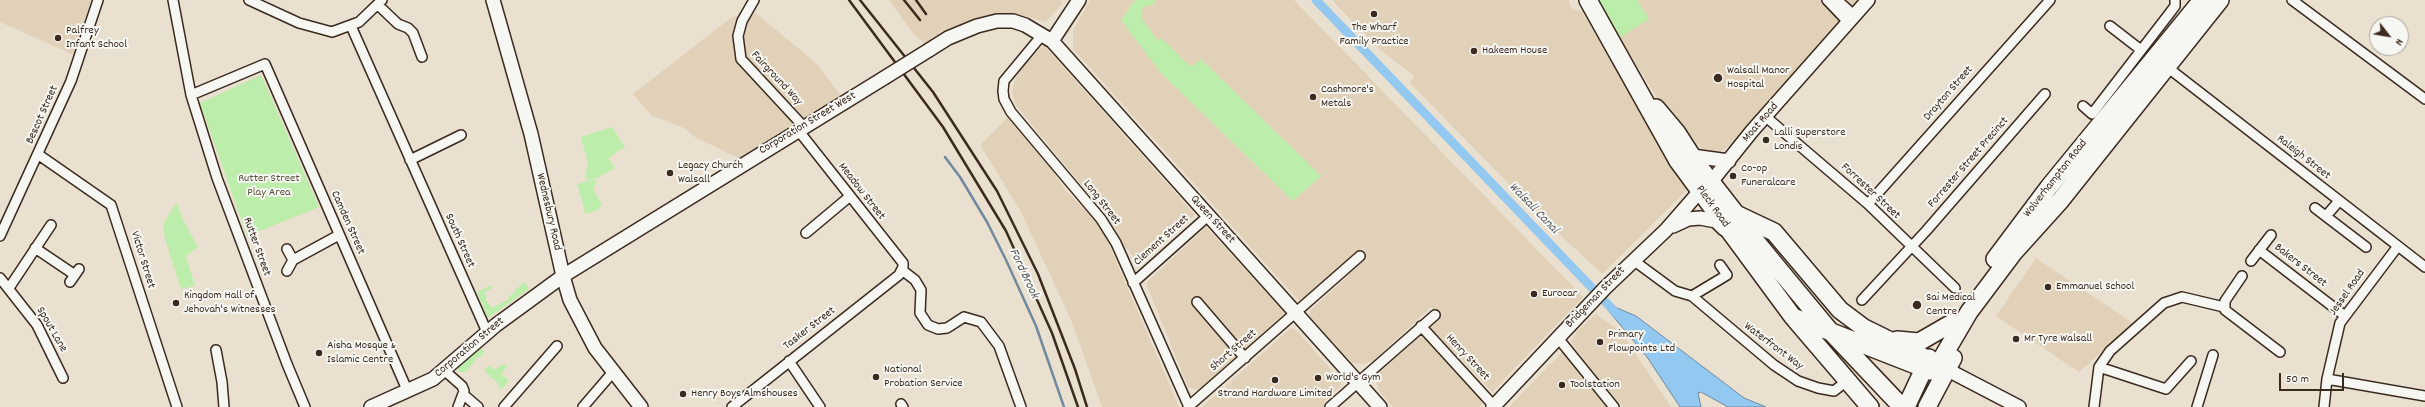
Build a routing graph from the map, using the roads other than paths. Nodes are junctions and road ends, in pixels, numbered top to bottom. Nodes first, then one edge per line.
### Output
1 (98, 0) edge
2 (173, 0) edge
3 (251, 0) edge
4 (494, 0) edge
5 (754, 0) edge
6 (1079, 0) edge
7 (1588, 0) edge
8 (1827, 0) edge
9 (1837, 0) edge
10 (1868, 0) edge
11 (2050, 0) edge
12 (2175, 0) edge
13 (2202, 0) edge
14 (2220, 0) edge
15 (2292, 0) edge
16 (380, 3) edge
17 (1851, 19) junction
18 (351, 26) junction
19 (2110, 26) dead end
20 (1048, 38) junction
21 (2141, 50) junction
22 (422, 57) dead end
23 (2167, 67) junction
24 (1641, 92) junction
25 (2044, 94) dead end
26 (191, 95) junction
27 (2425, 98) edge
28 (2083, 106) dead end
29 (1766, 116) junction
30 (801, 128) junction
31 (461, 135) dead end
32 (39, 155) junction
33 (1692, 156) junction
34 (410, 160) junction
35 (1729, 162) junction
36 (1706, 186) junction
37 (849, 197) junction
38 (2060, 201) junction
39 (2339, 201) junction
40 (1868, 204) junction
41 (2315, 208) dead end
42 (1736, 214) junction
43 (1208, 216) junction
44 (2326, 216) junction
45 (51, 225) dead end
46 (1666, 230) junction
47 (806, 233) dead end
48 (339, 235) junction
49 (2271, 235) dead end
50 (0, 236) edge
51 (1733, 236) junction
52 (2398, 246) junction
53 (1911, 247) junction
54 (2366, 247) dead end
55 (35, 248) junction
56 (287, 249) dead end
57 (2259, 250) junction
58 (1360, 256) dead end
59 (293, 260) junction
60 (1633, 260) junction
61 (2251, 261) dead end
62 (1720, 265) dead end
63 (2425, 267) edge
64 (287, 270) dead end
65 (902, 270) junction
66 (74, 275) dead end
67 (563, 276) junction
68 (2242, 276) dead end
69 (0, 278) edge
70 (1133, 284) junction
71 (9, 288) junction
72 (1955, 288) dead end
73 (1692, 296) junction
74 (1867, 298) dead end
75 (1197, 302) dead end
76 (2224, 307) junction
77 (1296, 313) junction
78 (1435, 315) dead end
79 (2345, 316) junction
80 (1793, 317) junction
81 (1952, 323) junction
82 (1421, 326) junction
83 (1829, 330) junction
84 (487, 332) junction
85 (1558, 338) junction
86 (1891, 340) junction
87 (557, 346) dead end
88 (216, 350) dead end
89 (2280, 352) dead end
90 (2213, 355) dead end
91 (1245, 358) junction
92 (789, 361) junction
93 (2192, 361) dead end
94 (1934, 366) junction
95 (2099, 367) junction
96 (445, 371) junction
97 (613, 372) junction
98 (63, 378) dead end
99 (2327, 379) junction
100 (1848, 380) junction
101 (1357, 382) junction
102 (408, 392) junction
103 (464, 395) junction
104 (2425, 396) edge
105 (815, 405) edge
106 (1494, 406) edge
107 (177, 407) edge
108 (224, 407) edge
109 (306, 407) edge
110 (371, 407) edge
111 (458, 407) edge
112 (478, 407) edge
113 (504, 407) edge
114 (583, 407) edge
115 (641, 407) edge
116 (732, 407) edge
117 (1021, 407) edge
118 (1189, 407) edge
119 (1330, 407) edge
120 (1380, 407) edge
121 (1614, 407) edge
122 (1870, 407) edge
123 (1902, 407) edge
124 (1906, 407) edge
125 (1917, 407) edge
126 (1926, 407) edge
127 (2019, 407) edge
128 (2094, 407) edge
129 (2197, 407) edge
130 (2324, 407) edge

1 - 32 street, Bescot Street
2 - 26 street, Rutter Street
3 - 18 street
4 - 67 street, Wednesbury Road
5 - 30 street, Fairground Way
6 - 20 street
7 - 24 highway, Pleck Road
8 - 17 street
9 - 17 street
10 - 17 street, Moat Road
11 - 40 street, Drayton Street
12 - 21 street
13 - 81 highway, Wolverhampton Road
14 - 23 highway, Wolverhampton Road
15 - 27 street
16 - 18 street
16 - 22 street
17 - 29 street, Moat Road
18 - 34 street, South Street
19 - 21 street
20 - 30 street, Corporation Street West, bridge
20 - 43 street, Queen Street
20 - 70 street, Long Street
21 - 28 street
23 - 38 highway, Wolverhampton Road
23 - 39 street, Raleigh Street
24 - 33 highway, Pleck Road
24 - 36 highway, Pleck Road
25 - 53 street, Forrester Street Precinct
26 - 48 street, Camden Street
26 - 109 street, Rutter Street
29 - 35 street, Moat Road
29 - 40 street, Forrester Street
30 - 37 street, Meadow Street
30 - 67 street, Corporation Street West
31 - 34 street
32 - 50 street, Bescot Street
32 - 107 street, Victor Street
33 - 35 street
33 - 36 highway, Pleck Road
34 - 84 street, South Street
35 - 36 street, Moat Road
36 - 42 highway, Pleck Road
36 - 46 street, Bridgeman Street
36 - 51 highway, Pleck Road
37 - 47 street
37 - 65 street, Meadow Street
38 - 94 highway, Wolverhampton Road
38 - 94 highway, Wolverhampton Road
39 - 44 street
39 - 52 street, Raleigh Street
40 - 53 street, Forrester Street
41 - 44 street
42 - 83 highway, Pleck Road
42 - 86 highway, Pleck Road
43 - 70 street, Clement Street
43 - 77 street, Queen Street
44 - 54 street
45 - 55 street
46 - 51 street
46 - 60 street, Bridgeman Street
48 - 59 street
48 - 102 street, Camden Street
49 - 57 street
51 - 80 highway, Pleck Road
52 - 63 street, Raleigh Street
52 - 79 street, Jessel Road
53 - 72 street, Forrester Street
53 - 74 street, Forrester Street Precinct
55 - 66 street
55 - 71 street
56 - 59 street
57 - 61 street
57 - 79 street, Bakers Street
58 - 77 street, Short Street
59 - 64 street
60 - 73 street
60 - 85 street, Bridgeman Street
62 - 73 street
65 - 92 street, Tasker Street
65 - 117 street
67 - 84 street, Corporation Street
67 - 97 street, Wednesbury Road
68 - 76 street
69 - 71 street, Spout Lane
70 - 118 street, Long Street
71 - 98 street, Spout Lane
73 - 100 street, Waterfront Way
75 - 91 street
76 - 89 street
76 - 95 street
77 - 91 street, Short Street
77 - 101 street, Queen Street
78 - 82 street
79 - 99 street, Jessel Road
80 - 83 highway, Pleck Road
80 - 100 highway, Pleck Road
81 - 86 highway
81 - 94 highway, Wolverhampton Road
82 - 101 street
82 - 106 street, Henry Street
83 - 94 highway, Pleck Road
83 - 123 highway, Pleck Road
84 - 96 street, Corporation Street
85 - 106 street, Bridgeman Street
85 - 121 street
86 - 94 highway, Pleck Road
87 - 113 street
88 - 108 street
90 - 129 street
91 - 118 street, Short Street
92 - 105 street
92 - 116 street, Tasker Street
93 - 95 street
94 - 124 highway, Wolverhampton Road
94 - 125 highway
94 - 126 highway
94 - 127 street
95 - 128 street
96 - 102 street, Corporation Street
96 - 103 street
97 - 114 street
97 - 115 street, Wednesbury Road
99 - 104 street
99 - 130 street, Jessel Road
100 - 122 highway, Pleck Road
101 - 119 street
101 - 120 street, Queen Street
102 - 110 street, Corporation Street
103 - 111 street
103 - 112 street

